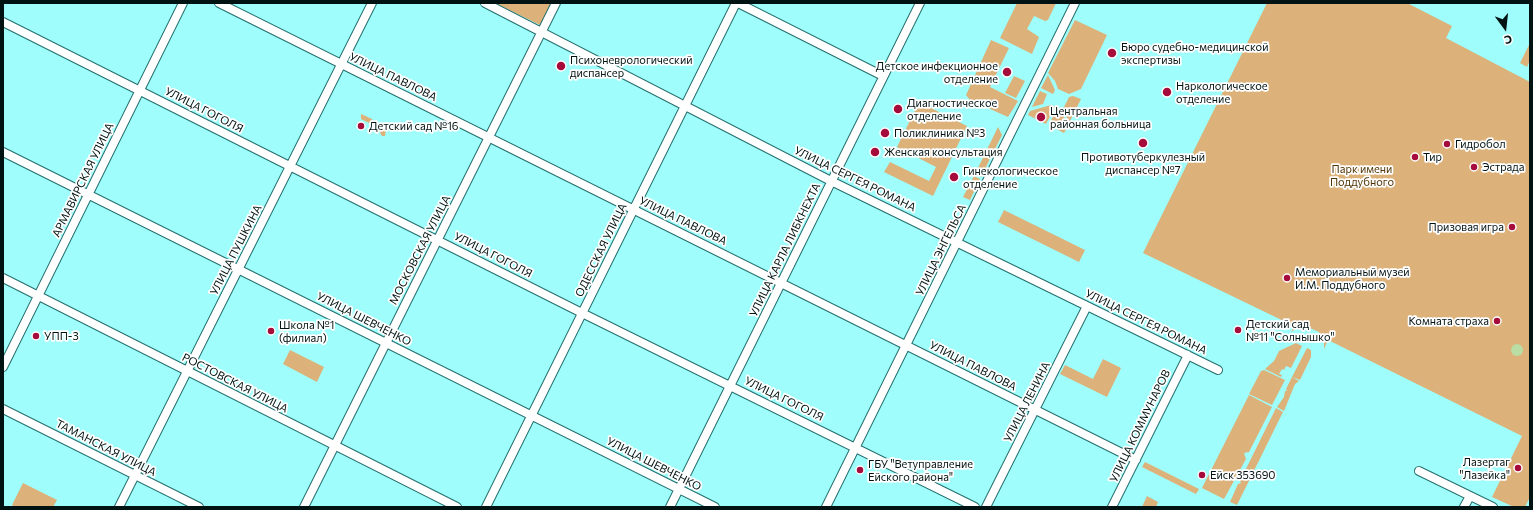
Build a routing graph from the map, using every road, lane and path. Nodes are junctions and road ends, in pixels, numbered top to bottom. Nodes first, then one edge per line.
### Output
1 (183, 3) edge
2 (220, 3) edge
3 (372, 3) edge
4 (485, 3) edge
5 (556, 3) edge
6 (737, 3) edge
7 (920, 3) edge
8 (1075, 3) edge
9 (3, 22) edge
10 (541, 32) junction
11 (342, 64) junction
12 (883, 76) junction
13 (140, 90) junction
14 (684, 105) junction
15 (489, 137) junction
16 (3, 152) edge
17 (291, 166) junction
18 (831, 181) junction
19 (88, 195) junction
20 (633, 209) junction
21 (438, 239) junction
22 (957, 242) junction
23 (239, 268) junction
24 (3, 278) edge
25 (781, 282) junction
26 (38, 296) junction
27 (1087, 306) junction
28 (582, 313) junction
29 (386, 343) junction
30 (906, 345) junction
31 (1188, 355) junction
32 (3, 367) edge
33 (1218, 370) dead end
34 (187, 371) junction
35 (730, 385) junction
36 (3, 409) edge
37 (1035, 409) junction
38 (531, 415) junction
39 (334, 445) junction
40 (855, 447) junction
41 (1136, 460) junction
42 (1419, 471) dead end
43 (135, 475) junction
44 (678, 489) junction
45 (1470, 496) junction
46 (119, 507) edge
47 (199, 507) edge
48 (304, 507) edge
49 (457, 507) edge
50 (486, 507) edge
51 (670, 507) edge
52 (715, 507) edge
53 (826, 507) edge
54 (975, 507) edge
55 (986, 507) edge
56 (1112, 507) edge
57 (1464, 507) edge
58 (1493, 507) edge

1 - 13 street, АРМАВИРСКАЯ УЛИЦА
2 - 11 street, УЛИЦА ПАВЛОВА
3 - 11 street, УЛИЦА ПУШКИНА
4 - 10 street, УЛИЦА СЕРГЕЯ РОМАНА
5 - 10 street, МОСКОВСКАЯ УЛИЦА
6 - 12 street
6 - 14 street, ОДЕССКАЯ УЛИЦА
7 - 12 street, УЛИЦА КАРЛА ЛИБКНЕХТА
8 - 22 street, УЛИЦА ЭНГЕЛЬСА
9 - 13 street, УЛИЦА ГОГОЛЯ
10 - 14 street, УЛИЦА СЕРГЕЯ РОМАНА
10 - 15 street, МОСКОВСКАЯ УЛИЦА
11 - 15 street, УЛИЦА ПАВЛОВА
11 - 17 street, УЛИЦА ПУШКИНА
12 - 18 street, УЛИЦА КАРЛА ЛИБКНЕХТА
13 - 17 street, УЛИЦА ГОГОЛЯ
13 - 19 street, АРМАВИРСКАЯ УЛИЦА
14 - 18 street, УЛИЦА СЕРГЕЯ РОМАНА
14 - 20 street, ОДЕССКАЯ УЛИЦА
15 - 20 street, УЛИЦА ПАВЛОВА
15 - 21 street, МОСКОВСКАЯ УЛИЦА
16 - 19 street, УЛИЦА ШЕВЧЕНКО
17 - 21 street, УЛИЦА ГОГОЛЯ
17 - 23 street, УЛИЦА ПУШКИНА
18 - 22 street, УЛИЦА СЕРГЕЯ РОМАНА
18 - 25 street, УЛИЦА КАРЛА ЛИБКНЕХТА
19 - 23 street, УЛИЦА ШЕВЧЕНКО
19 - 26 street, АРМАВИРСКАЯ УЛИЦА
20 - 25 street, УЛИЦА ПАВЛОВА
20 - 28 street, ОДЕССКАЯ УЛИЦА
21 - 28 street, УЛИЦА ГОГОЛЯ
21 - 29 street, МОСКОВСКАЯ УЛИЦА
22 - 27 street, УЛИЦА СЕРГЕЯ РОМАНА
22 - 30 street, УЛИЦА ЭНГЕЛЬСА
23 - 29 street, УЛИЦА ШЕВЧЕНКО
23 - 34 street, УЛИЦА ПУШКИНА
24 - 26 street, РОСТОВСКАЯ УЛИЦА
25 - 30 street, УЛИЦА ПАВЛОВА
25 - 35 street, УЛИЦА КАРЛА ЛИБКНЕХТА
26 - 32 street, АРМАВИРСКАЯ УЛИЦА
26 - 34 street, РОСТОВСКАЯ УЛИЦА
27 - 31 street, УЛИЦА СЕРГЕЯ РОМАНА
27 - 37 street, УЛИЦА ЛЕНИНА
28 - 35 street, УЛИЦА ГОГОЛЯ
28 - 38 street, ОДЕССКАЯ УЛИЦА
29 - 38 street, УЛИЦА ШЕВЧЕНКО
29 - 39 street, МОСКОВСКАЯ УЛИЦА
30 - 37 street, УЛИЦА ПАВЛОВА
30 - 40 street, УЛИЦА ЭНГЕЛЬСА
31 - 33 street, УЛИЦА СЕРГЕЯ РОМАНА
31 - 41 street, УЛИЦА КОММУНАРОВ
34 - 39 street, РОСТОВСКАЯ УЛИЦА
34 - 43 street, УЛИЦА ПУШКИНА
35 - 40 street, УЛИЦА ГОГОЛЯ
35 - 44 street, УЛИЦА КАРЛА ЛИБКНЕХТА
36 - 43 street, ТАМАНСКАЯ УЛИЦА
37 - 41 street, УЛИЦА ПАВЛОВА
37 - 55 street, УЛИЦА ЛЕНИНА
38 - 44 street, УЛИЦА ШЕВЧЕНКО
38 - 50 street, ОДЕССКАЯ УЛИЦА
39 - 48 street, МОСКОВСКАЯ УЛИЦА
39 - 49 street, РОСТОВСКАЯ УЛИЦА
40 - 53 street, УЛИЦА ЭНГЕЛЬСА
40 - 54 street, УЛИЦА ГОГОЛЯ
41 - 56 street, УЛИЦА КОММУНАРОВ
42 - 45 street
43 - 46 street, УЛИЦА ПУШКИНА
43 - 47 street, ТАМАНСКАЯ УЛИЦА
44 - 51 street, УЛИЦА КАРЛА ЛИБКНЕХТА
44 - 52 street, УЛИЦА ШЕВЧЕНКО
45 - 57 street
45 - 58 street

